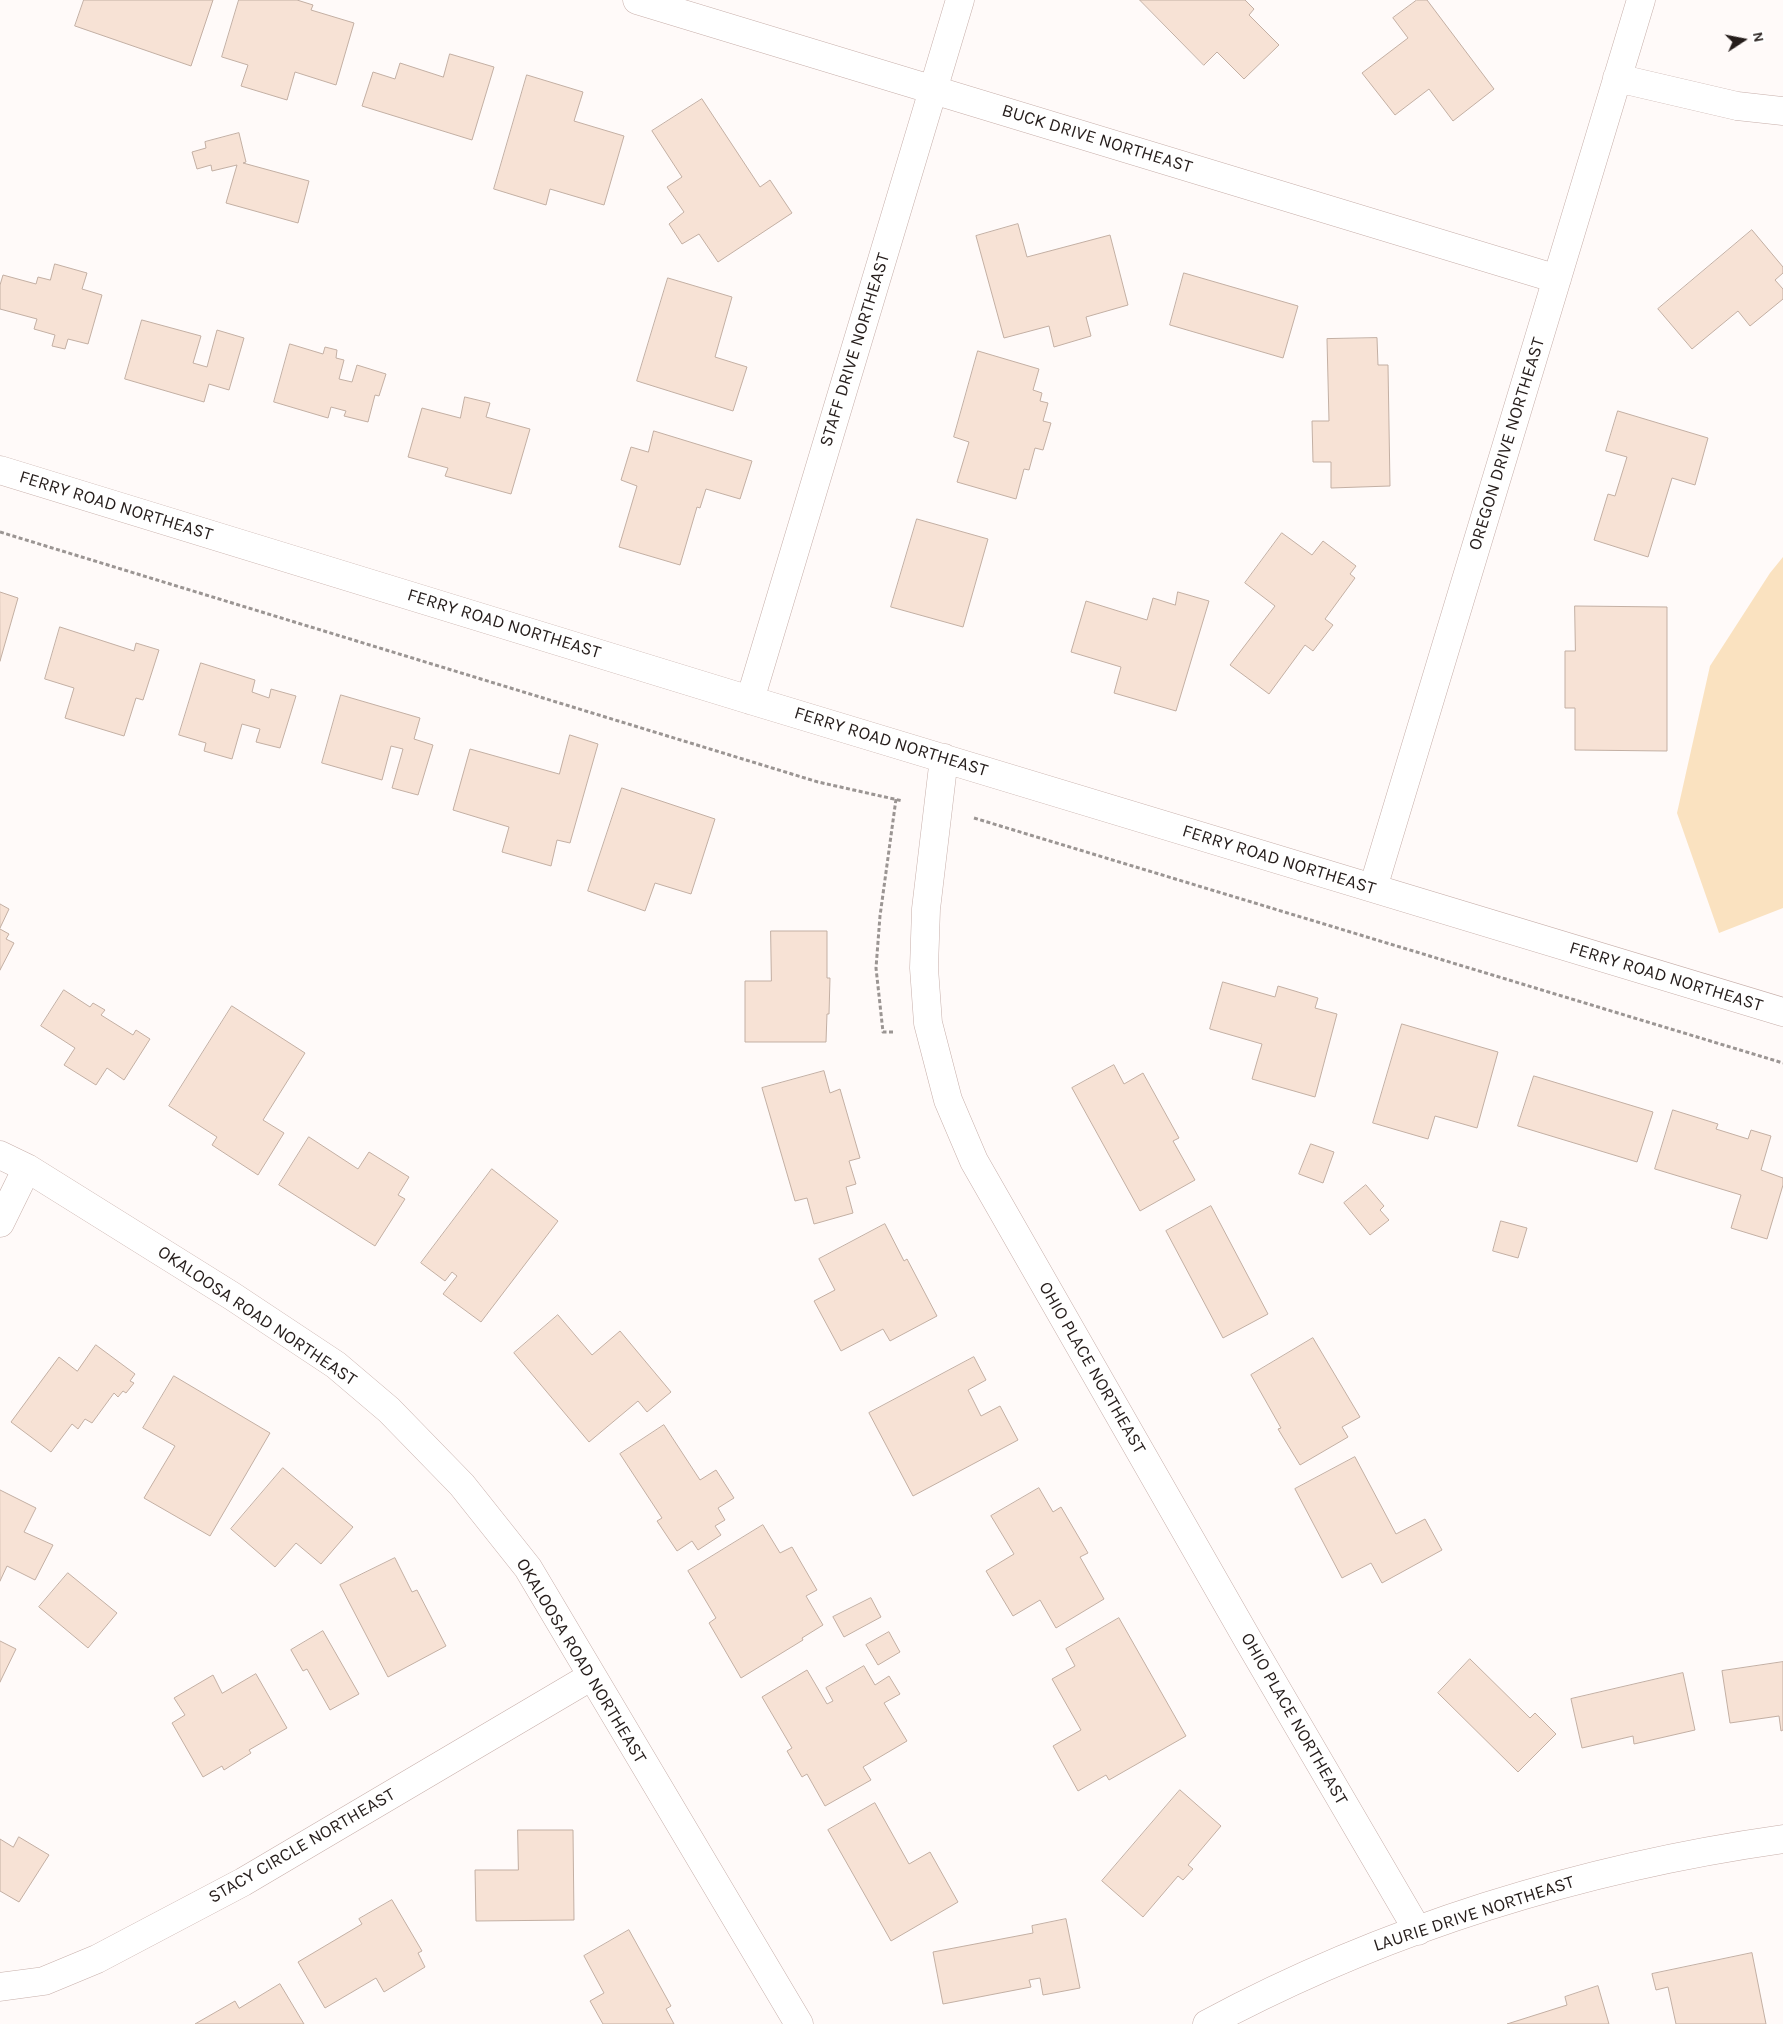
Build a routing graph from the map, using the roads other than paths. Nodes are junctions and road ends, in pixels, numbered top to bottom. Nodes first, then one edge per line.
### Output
1 (637, 0) edge
2 (960, 0) edge
3 (1640, 0) edge
4 (1617, 78) junction
5 (933, 89) junction
6 (1783, 111) edge
7 (1557, 278) junction
8 (0, 470) edge
9 (750, 700) junction
10 (944, 758) junction
11 (1374, 888) junction
12 (1783, 1012) edge
13 (0, 1154) edge
14 (27, 1168) junction
15 (0, 1223) edge
16 (592, 1676) junction
17 (1783, 1839) edge
18 (1418, 1931) junction
19 (0, 1987) edge
20 (799, 2024) edge
21 (1207, 2024) edge

1 - 5 street, BUCK DRIVE NORTHEAST
2 - 5 street, STAFF DRIVE NORTHEAST
3 - 4 street, OREGON DRIVE NORTHEAST
4 - 6 street
4 - 7 street, OREGON DRIVE NORTHEAST
5 - 7 street, BUCK DRIVE NORTHEAST
5 - 9 street, STAFF DRIVE NORTHEAST
7 - 11 street, OREGON DRIVE NORTHEAST
8 - 9 street, FERRY ROAD NORTHEAST
9 - 10 street, FERRY ROAD NORTHEAST
10 - 11 street, FERRY ROAD NORTHEAST
10 - 18 street, OHIO PLACE NORTHEAST
11 - 12 street, FERRY ROAD NORTHEAST
13 - 14 street, OKALOOSA ROAD NORTHEAST
14 - 15 street
14 - 16 street, OKALOOSA ROAD NORTHEAST
16 - 19 street, STACY CIRCLE NORTHEAST
16 - 20 street, OKALOOSA ROAD NORTHEAST
17 - 18 street, LAURIE DRIVE NORTHEAST
18 - 21 street, LAURIE DRIVE NORTHEAST

